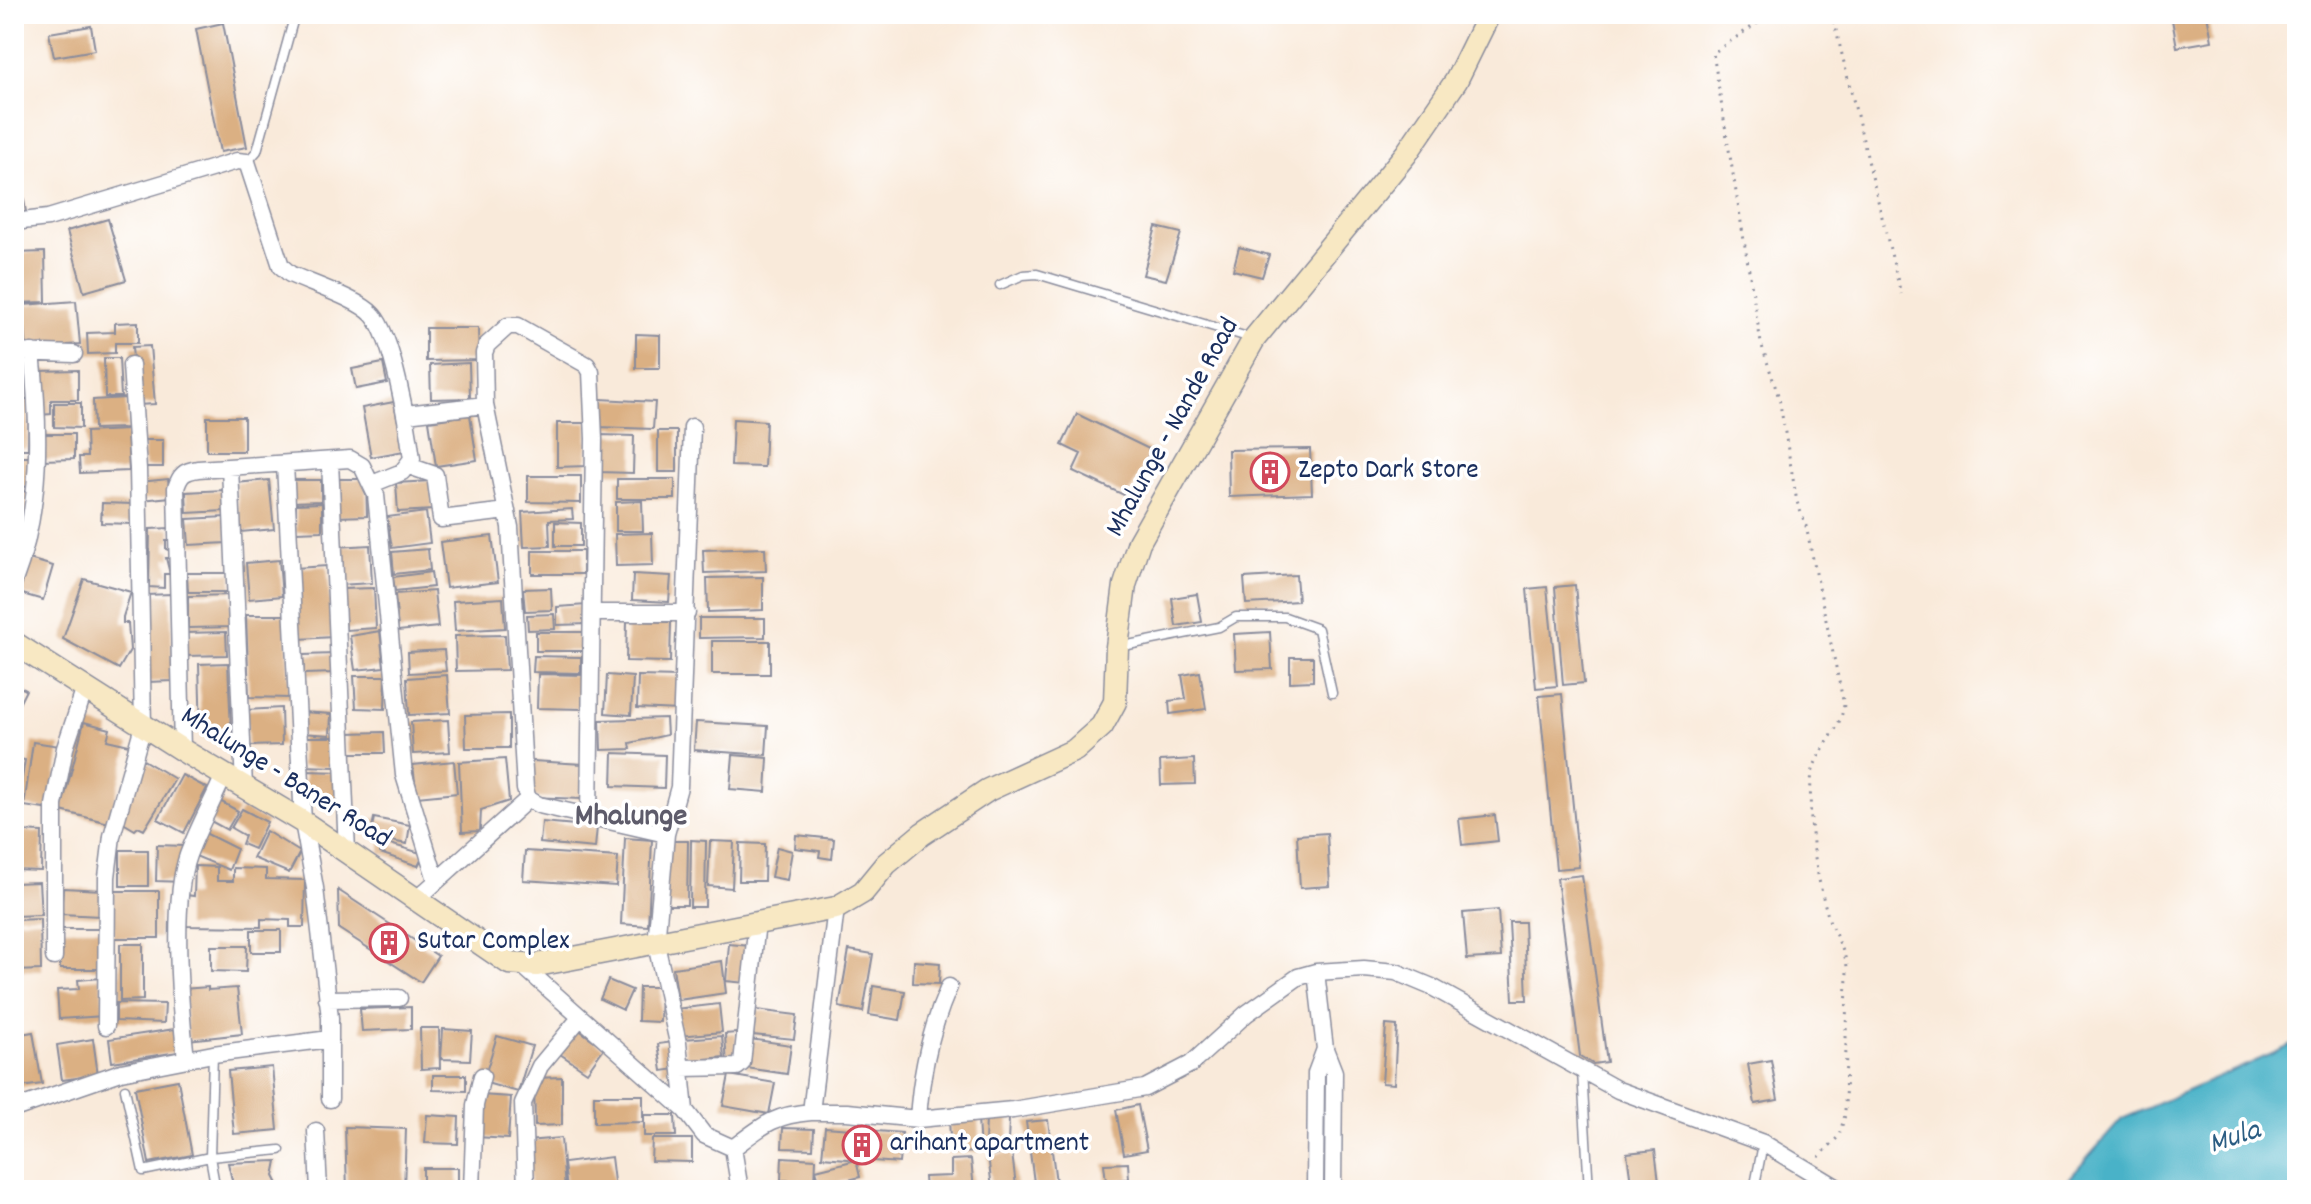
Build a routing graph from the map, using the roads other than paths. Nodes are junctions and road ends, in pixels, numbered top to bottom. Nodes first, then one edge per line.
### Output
1 (295, 14) edge
2 (1489, 14) edge
3 (247, 162) junction
4 (14, 222) edge
5 (1000, 285) dead end
6 (1254, 339) junction
7 (14, 352) edge
8 (32, 352) junction
9 (74, 354) dead end
10 (131, 365) dead end
11 (485, 405) junction
12 (406, 414) junction
13 (692, 427) dead end
14 (330, 461) junction
15 (285, 464) junction
16 (409, 466) junction
17 (230, 467) junction
18 (372, 484) junction
19 (507, 511) junction
20 (14, 581) edge
21 (592, 613) junction
22 (687, 613) junction
23 (15, 645) edge
24 (1117, 647) junction
25 (85, 688) junction
26 (1332, 693) dead end
27 (143, 726) junction
28 (182, 750) junction
29 (224, 775) junction
30 (244, 787) junction
31 (528, 799) junction
32 (589, 816) junction
33 (303, 822) junction
34 (666, 834) junction
35 (347, 851) junction
36 (436, 880) junction
37 (418, 898) junction
38 (836, 908) junction
39 (757, 922) junction
40 (656, 944) junction
41 (54, 957) dead end
42 (523, 966) junction
43 (1316, 972) junction
44 (949, 987) dead end
45 (399, 998) dead end
46 (327, 999) junction
47 (579, 1019) junction
48 (106, 1026) dead end
49 (330, 1039) junction
50 (1325, 1049) junction
51 (213, 1054) junction
52 (186, 1059) junction
53 (681, 1068) junction
54 (1582, 1072) junction
55 (482, 1076) dead end
56 (125, 1089) dead end
57 (330, 1099) dead end
58 (14, 1109) edge
59 (685, 1110) junction
60 (811, 1112) junction
61 (918, 1119) junction
62 (316, 1131) dead end
63 (1763, 1143) junction
64 (733, 1148) junction
65 (280, 1150) dead end
66 (210, 1157) junction
67 (216, 1190) edge
68 (319, 1190) edge
69 (472, 1190) edge
70 (526, 1190) edge
71 (740, 1190) edge
72 (1315, 1190) edge
73 (1333, 1190) edge
74 (1589, 1190) edge
75 (1754, 1190) edge
76 (1841, 1190) edge

1 - 3 lane
2 - 6 main road, Mhalunge - Nande Road
3 - 4 street
3 - 12 street
5 - 6 lane
6 - 24 main road, Mhalunge - Nande Road
7 - 8 street
8 - 9 street
8 - 20 street
10 - 27 street
11 - 12 street
11 - 19 street
11 - 21 street
12 - 16 street
13 - 22 street
14 - 15 street
14 - 18 street
14 - 35 street
15 - 17 street
15 - 33 street
16 - 18 street
16 - 19 street
17 - 28 street
17 - 30 street
18 - 36 street
19 - 31 street
21 - 22 street
21 - 32 street
22 - 34 street
23 - 25 main road, Mhalunge - Baner Road
24 - 26 lane
24 - 38 main road, Mhalunge - Nande Road
25 - 27 main road, Mhalunge - Baner Road
25 - 41 street
27 - 28 main road, Mhalunge - Baner Road
27 - 48 street
28 - 29 main road, Mhalunge - Baner Road
29 - 30 main road, Mhalunge - Baner Road
29 - 52 street
30 - 33 main road, Mhalunge - Baner Road
31 - 32 street
31 - 36 street
32 - 34 street
33 - 35 main road, Mhalunge - Baner Road
33 - 46 street
34 - 40 street
35 - 37 main road, Mhalunge - Baner Road
36 - 37 street
37 - 42 main road, Mhalunge - Baner Road
38 - 39 main road, Mhalunge - Nande Road
38 - 60 street
39 - 40 main road, Mhalunge - Nande Road
39 - 53 street
40 - 42 main road, Mhalunge - Nande Road
40 - 53 street
42 - 47 street
43 - 50 street
43 - 54 street
43 - 61 street
44 - 61 street
45 - 46 street
46 - 49 street
47 - 59 street
47 - 70 street
49 - 51 street
49 - 57 street
50 - 72 street
50 - 73 street
51 - 52 street
51 - 66 lane
52 - 58 street
53 - 59 street
54 - 63 street
54 - 74 lane
55 - 69 street
56 - 66 lane
59 - 64 street
60 - 61 street
60 - 64 street
62 - 68 street
63 - 75 lane
63 - 76 street
64 - 71 street
65 - 66 lane
66 - 67 lane

